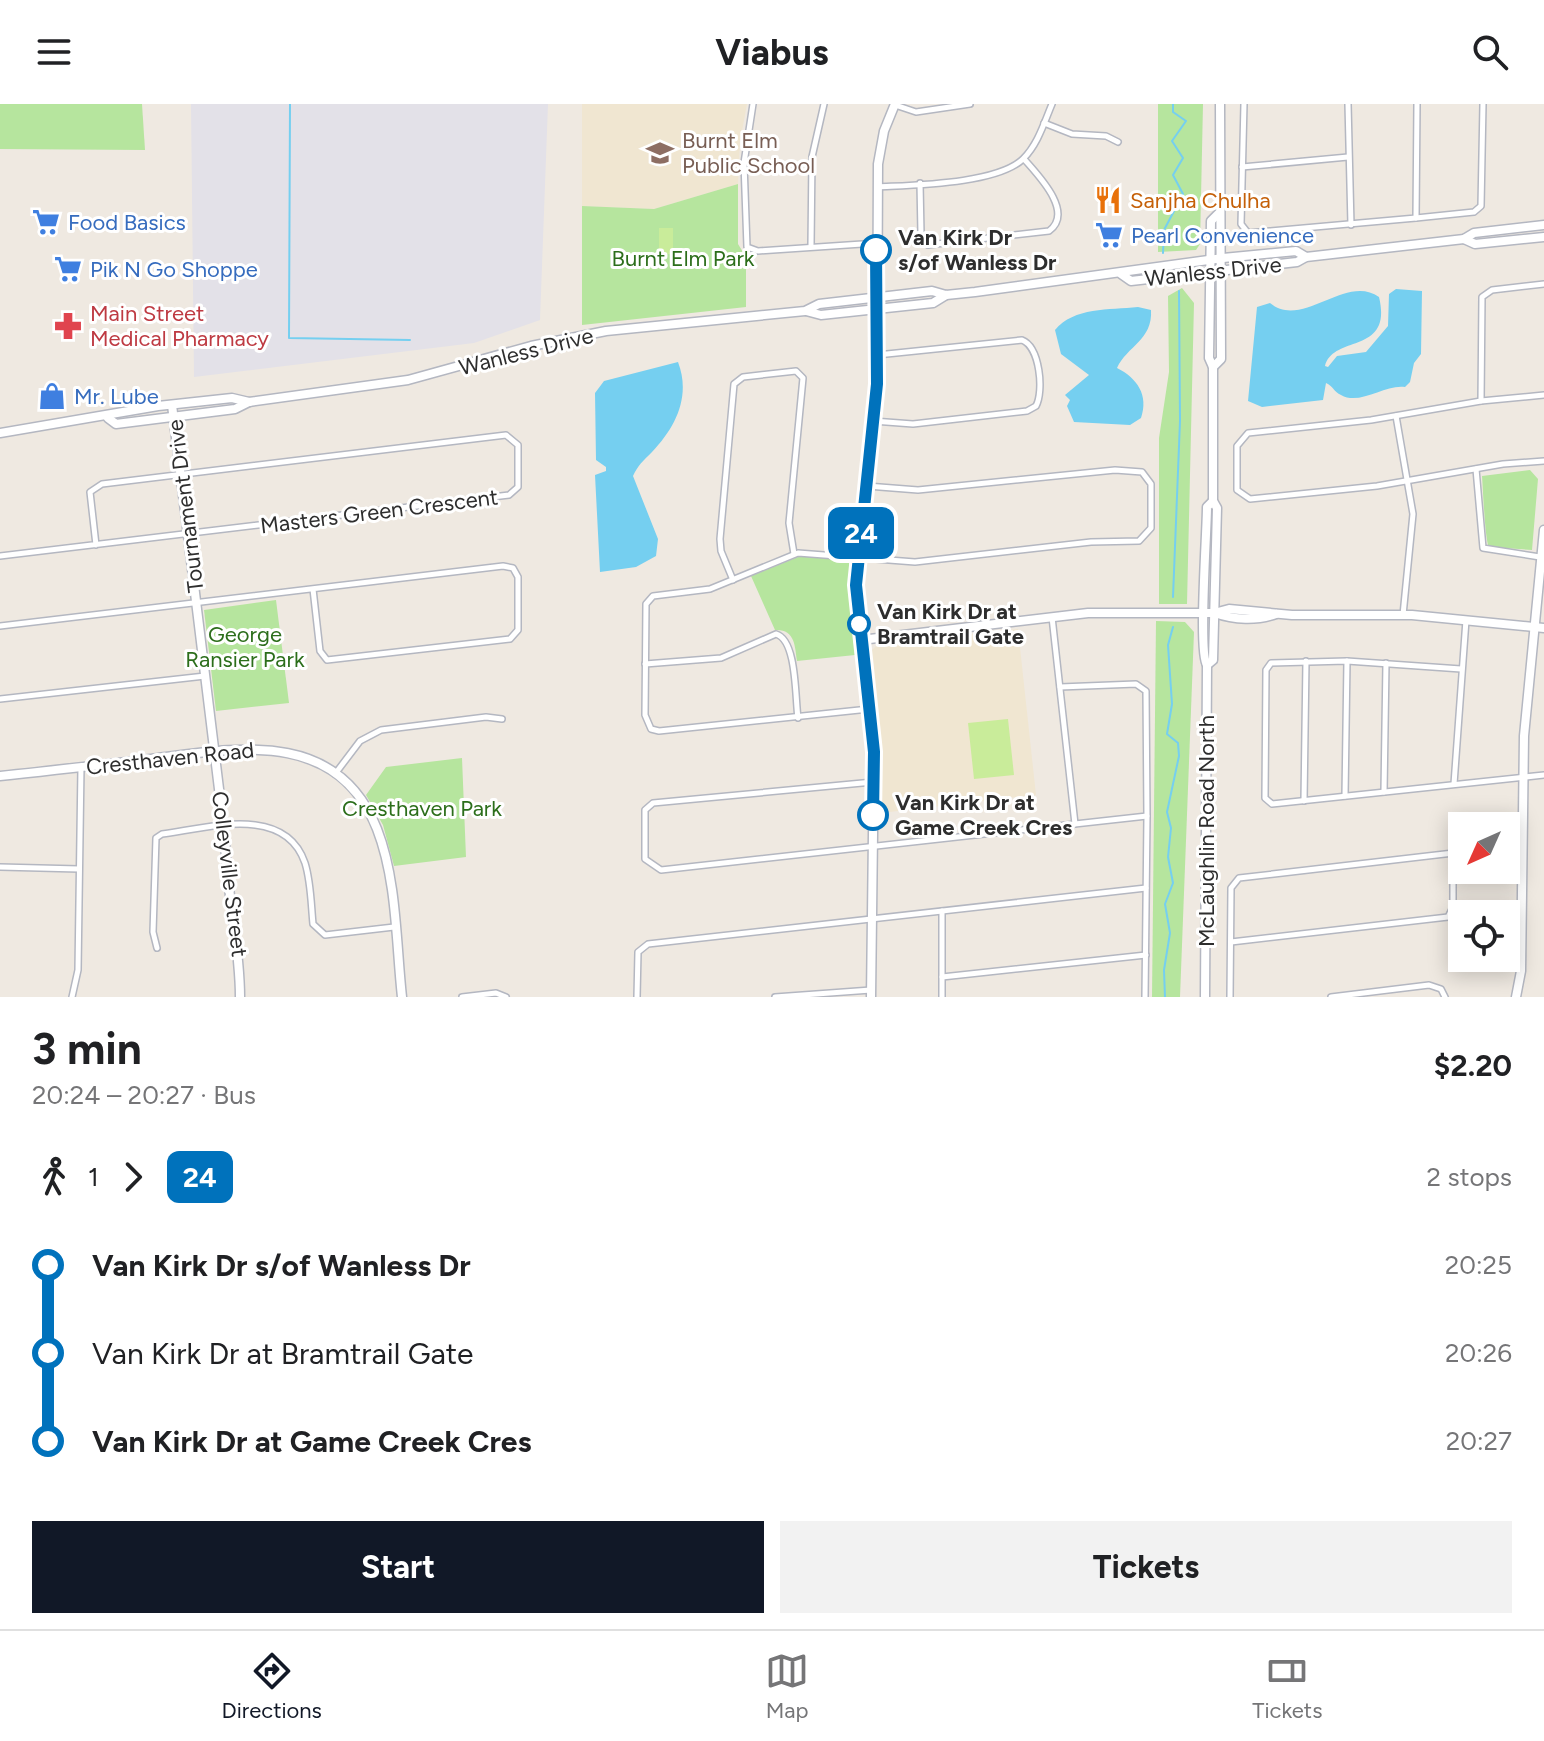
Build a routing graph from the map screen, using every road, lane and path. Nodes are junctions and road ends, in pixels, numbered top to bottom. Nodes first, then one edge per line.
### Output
1 (753, 104) edge
2 (824, 104) edge
3 (895, 104) edge
4 (970, 104) edge
5 (1052, 104) edge
6 (1220, 104) edge
7 (1244, 104) edge
8 (1348, 104) edge
9 (1417, 104) edge
10 (1483, 104) edge
11 (1044, 123) junction
12 (1118, 142) dead end
13 (1348, 157) junction
14 (1024, 159) junction
15 (1242, 167) junction
16 (920, 183) junction
17 (878, 187) junction
18 (1218, 214) junction
19 (1416, 218) junction
20 (1351, 225) junction
21 (1544, 225) edge
22 (1544, 237) edge
23 (1464, 239) junction
24 (877, 243) junction
25 (811, 245) junction
26 (1306, 257) junction
27 (1223, 258) junction
28 (1211, 260) junction
29 (1222, 270) junction
30 (1210, 272) junction
31 (1121, 274) junction
32 (1544, 284) edge
33 (946, 295) junction
34 (876, 298) junction
35 (876, 309) junction
36 (805, 311) junction
37 (876, 355) junction
38 (1213, 367) junction
39 (1544, 395) edge
40 (1481, 401) junction
41 (249, 402) junction
42 (172, 405) junction
43 (174, 416) junction
44 (1396, 416) junction
45 (108, 418) junction
46 (873, 421) junction
47 (0, 433) edge
48 (1544, 461) edge
49 (1476, 469) junction
50 (182, 474) junction
51 (1408, 481) junction
52 (866, 486) junction
53 (1544, 530) edge
54 (188, 534) junction
55 (96, 545) junction
56 (794, 554) junction
57 (0, 556) edge
58 (858, 556) junction
59 (1541, 557) junction
60 (733, 580) junction
61 (313, 589) junction
62 (197, 603) junction
63 (1209, 613) junction
64 (1403, 615) junction
65 (1052, 617) junction
66 (1466, 620) junction
67 (0, 626) edge
68 (1539, 627) edge
69 (861, 640) junction
70 (1306, 661) junction
71 (1347, 661) junction
72 (1386, 663) junction
73 (645, 664) junction
74 (1461, 669) junction
75 (205, 676) junction
76 (1060, 687) junction
77 (0, 699) edge
78 (869, 709) junction
79 (798, 718) junction
80 (502, 719) dead end
81 (214, 751) junction
82 (81, 767) junction
83 (335, 774) junction
84 (1544, 775) edge
85 (0, 776) edge
86 (1523, 778) junction
87 (873, 782) junction
88 (1454, 784) junction
89 (1384, 792) junction
90 (1345, 796) junction
91 (1304, 801) junction
92 (1147, 816) junction
93 (1075, 824) junction
94 (224, 827) junction
95 (1522, 846) joint
96 (873, 847) junction
97 (1448, 854) edge
98 (0, 867) edge
99 (79, 869) junction
100 (1453, 884) edge
101 (1146, 888) junction
102 (942, 911) junction
103 (873, 918) junction
104 (394, 927) junction
105 (1231, 942) junction
106 (157, 948) dead end
107 (1146, 955) junction
108 (942, 977) junction
109 (871, 994) edge
110 (72, 997) edge
111 (240, 997) edge
112 (402, 997) edge
113 (462, 997) edge
114 (506, 997) edge
115 (637, 997) edge
116 (775, 997) edge
117 (942, 997) edge
118 (1145, 997) edge
119 (1205, 997) edge
120 (1230, 997) edge
121 (1331, 997) edge
122 (1445, 997) edge
123 (1516, 997) edge

1 - 25 street
2 - 25 street
3 - 4 street
3 - 17 street
5 - 11 street
6 - 18 street, McLaughlin Road North
7 - 15 street
8 - 13 street
9 - 19 street
10 - 19 street
11 - 12 street
11 - 14 street
13 - 15 street
13 - 20 street
14 - 16 street
14 - 16 street
15 - 20 street
16 - 17 street
17 - 24 street
18 - 27 street, McLaughlin Road North
18 - 28 street, McLaughlin Road North
19 - 20 street
21 - 23 street, Wanless Drive
22 - 23 street, Wanless Drive
23 - 26 street, Wanless Drive
24 - 25 street
24 - 34 street
26 - 27 street, Wanless Drive
26 - 29 street, Wanless Drive
27 - 28 street, Wanless Drive
27 - 29 street, McLaughlin Road North
28 - 30 street, McLaughlin Road North
28 - 31 street, Wanless Drive
29 - 30 street, Wanless Drive
29 - 38 street, McLaughlin Road North
30 - 31 street, Wanless Drive
30 - 38 street, McLaughlin Road North
31 - 33 street, Wanless Drive
32 - 40 street
33 - 34 street, Wanless Drive
33 - 35 street, Wanless Drive
34 - 35 street
34 - 36 street, Wanless Drive
35 - 36 street, Wanless Drive
35 - 37 street
36 - 41 street, Wanless Drive
37 - 46 street
37 - 46 street
38 - 63 street, McLaughlin Road North
39 - 40 street
40 - 44 street
41 - 42 street, Wanless Drive
41 - 43 street, Wanless Drive
42 - 43 street, Tournament Drive
42 - 45 street, Wanless Drive
43 - 45 street, Wanless Drive
43 - 50 street, Tournament Drive
44 - 51 street
44 - 51 street
45 - 47 street, Wanless Drive
46 - 52 street
48 - 49 street
49 - 51 street
49 - 59 street
50 - 54 street, Tournament Drive
50 - 54 street, Masters Green Crescent
50 - 55 street
51 - 64 street
52 - 58 street
52 - 58 street
53 - 59 street
54 - 55 street
54 - 62 street, Tournament Drive
55 - 57 street
56 - 58 street
56 - 60 street
56 - 60 street
58 - 69 street
59 - 68 street
60 - 73 street
61 - 61 street
61 - 62 street
62 - 67 street
62 - 75 street, Tournament Drive
63 - 64 street
63 - 65 street
63 - 119 street, McLaughlin Road North
64 - 66 street
65 - 69 street
65 - 76 street
66 - 68 street
66 - 74 street
68 - 86 street
69 - 78 street
70 - 71 street
70 - 91 street
70 - 91 street
71 - 72 street
71 - 90 street
72 - 74 street
72 - 89 street
73 - 79 street
73 - 79 street
74 - 88 street
75 - 77 street
75 - 81 street, Tournament Drive
76 - 92 street
76 - 93 street
78 - 79 street
78 - 87 street
80 - 83 street
81 - 82 street, Cresthaven Road
81 - 83 street, Cresthaven Road
81 - 94 street, Colleyville Street
82 - 85 street, Cresthaven Road
82 - 99 street
83 - 104 street, Cresthaven Road
84 - 86 street
86 - 88 street
86 - 95 street
87 - 96 street
87 - 96 street
88 - 89 street
89 - 90 street
90 - 91 street
92 - 93 street
92 - 101 street
93 - 96 street
94 - 104 street
94 - 106 street
94 - 111 street, Colleyville Street
95 - 123 street
96 - 103 street
97 - 105 street
98 - 99 street
99 - 110 street
100 - 105 street
101 - 102 street
101 - 107 street
102 - 103 street
102 - 108 street
103 - 109 street
103 - 115 street
104 - 112 street, Cresthaven Road
105 - 120 street
107 - 108 street
107 - 118 street
108 - 117 street
109 - 116 street
113 - 114 street
121 - 122 street

